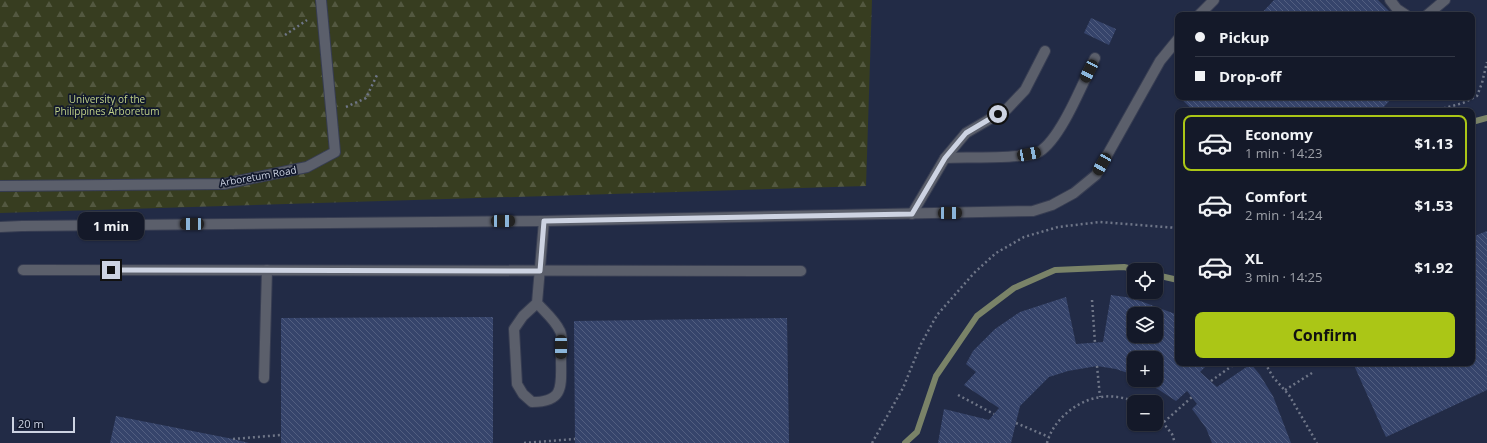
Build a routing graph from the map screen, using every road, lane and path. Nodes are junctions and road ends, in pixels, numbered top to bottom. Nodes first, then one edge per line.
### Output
1 (1214, 0) edge
2 (1390, 0) edge
3 (1445, 0) edge
4 (321, 3) edge
5 (1202, 12) edge
6 (1402, 12) edge
7 (1431, 12) edge
8 (285, 35) dead end
9 (1175, 43) edge
10 (1045, 51) dead end
11 (1095, 58) dead end
12 (1487, 62) edge
13 (377, 75) dead end
14 (1475, 97) edge
15 (1469, 100) edge
16 (1445, 108) edge
17 (331, 114) junction
18 (945, 158) junction
19 (0, 186) edge
20 (912, 214) junction
21 (544, 221) junction
22 (0, 227) edge
23 (1175, 228) edge
24 (23, 270) dead end
25 (267, 270) junction
26 (540, 271) junction
27 (801, 271) dead end
28 (1092, 300) dead end
29 (537, 303) junction
30 (1095, 343) dead end
31 (1097, 366) dead end
32 (1232, 366) edge
33 (1267, 366) edge
34 (1312, 373) dead end
35 (264, 378) dead end
36 (1211, 382) dead end
37 (1285, 390) junction
38 (958, 395) dead end
39 (1100, 397) junction
40 (1192, 397) dead end
41 (1127, 399) edge
42 (994, 414) dead end
43 (1164, 422) joint
44 (1016, 423) dead end
45 (282, 435) dead end
46 (1049, 437) junction
47 (233, 439) dead end
48 (575, 439) dead end
49 (524, 443) edge
50 (872, 443) edge
51 (1047, 443) edge
52 (1174, 443) edge
53 (1317, 443) edge

1 - 5 street
2 - 6 street
3 - 7 street
4 - 8 path
4 - 17 street, Arboretum Road
9 - 20 street
10 - 18 street
11 - 18 street
12 - 14 path
13 - 17 path
15 - 16 path
17 - 19 street, Arboretum Road
18 - 20 street
20 - 21 street
21 - 22 street
21 - 26 street
23 - 50 path
24 - 25 street
25 - 26 street
25 - 35 street
26 - 27 street
26 - 29 street
28 - 30 path
29 - 29 street
31 - 39 path
32 - 36 path
33 - 37 path
34 - 37 path
37 - 53 path
38 - 42 path
39 - 41 path
39 - 46 path
40 - 43 path
43 - 52 path
44 - 46 path
45 - 47 path
46 - 51 path
48 - 49 path

